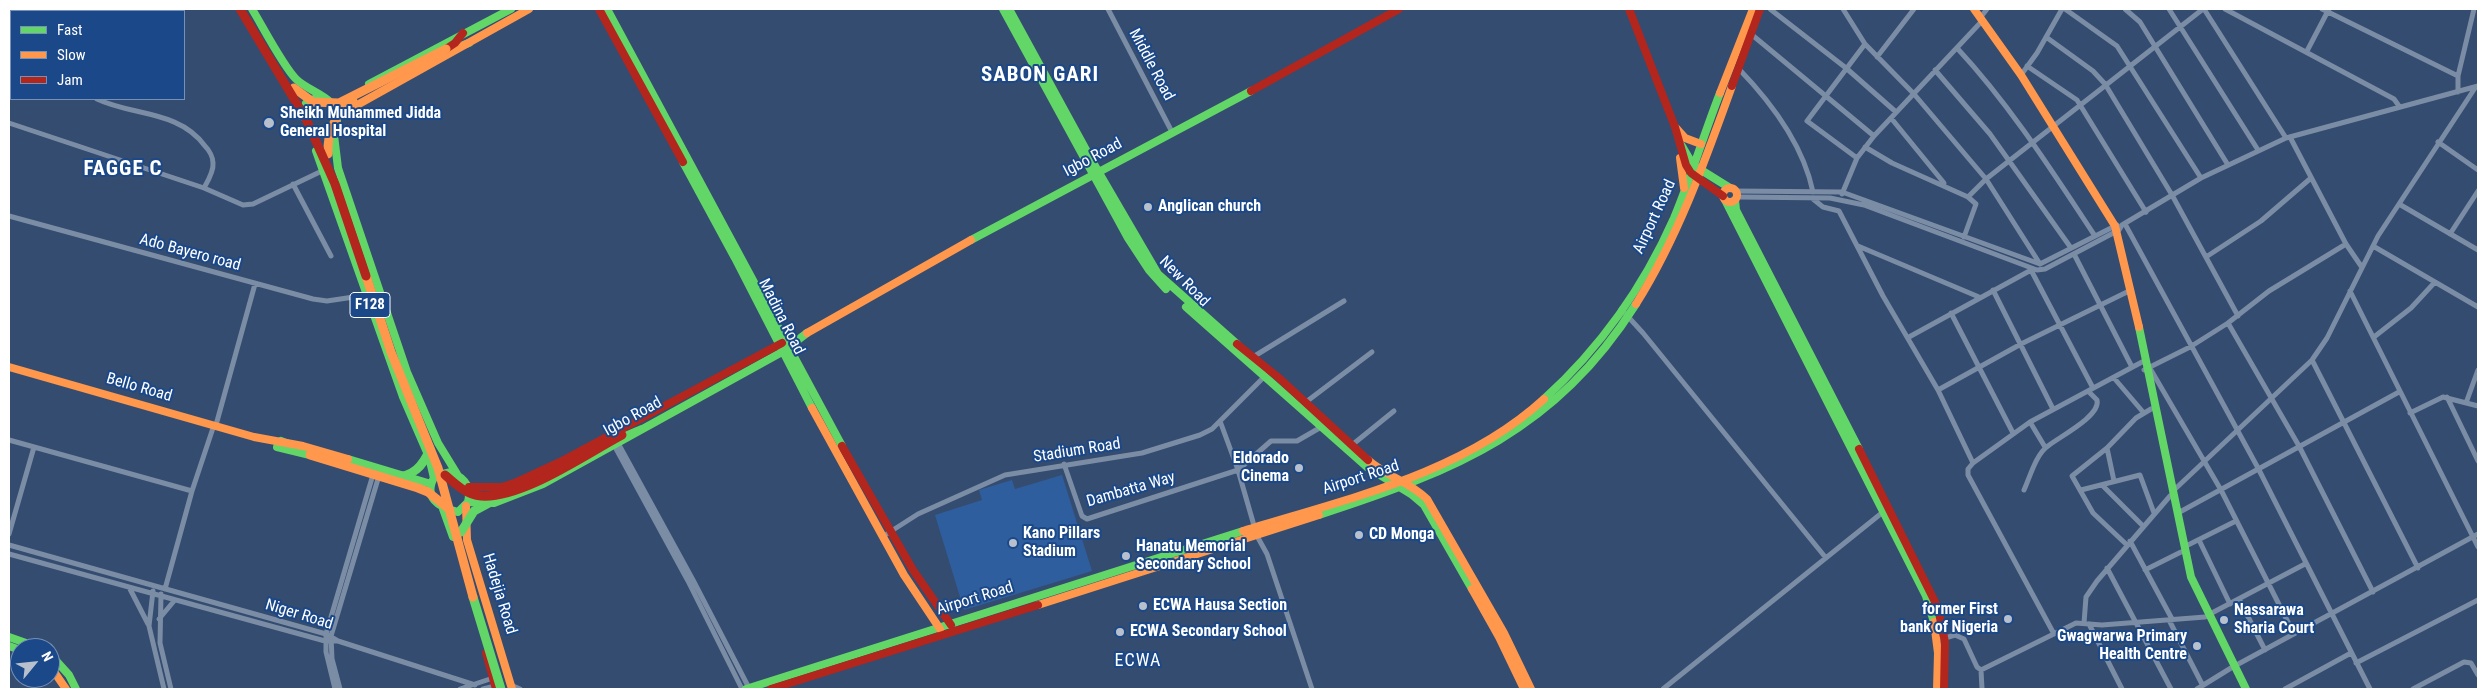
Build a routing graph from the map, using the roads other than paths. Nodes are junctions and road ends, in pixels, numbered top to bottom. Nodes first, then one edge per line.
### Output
1 (236, 9) edge
2 (240, 9) edge
3 (246, 9) edge
4 (252, 9) edge
5 (510, 9) edge
6 (529, 9) edge
7 (599, 9) edge
8 (608, 9) edge
9 (1002, 9) edge
10 (1009, 9) edge
11 (1108, 9) edge
12 (1398, 9) edge
13 (1629, 9) edge
14 (1753, 9) edge
15 (1760, 9) edge
16 (1770, 9) edge
17 (1843, 9) edge
18 (1914, 9) edge
19 (1974, 9) edge
20 (1987, 9) edge
21 (2063, 9) edge
22 (2125, 9) edge
23 (2169, 9) edge
24 (2204, 9) edge
25 (2225, 9) edge
26 (2326, 10) edge
27 (2476, 10) edge
28 (1981, 20) junction
29 (2180, 26) junction
30 (463, 33) junction
31 (1750, 34) junction
32 (2046, 37) junction
33 (469, 43) junction
34 (1865, 44) junction
35 (2155, 46) junction
36 (1957, 48) junction
37 (446, 50) junction
38 (2307, 51) junction
39 (1877, 57) junction
40 (2027, 66) junction
41 (2130, 66) junction
42 (1738, 67) junction
43 (1846, 68) junction
44 (1935, 70) junction
45 (2021, 75) junction
46 (2458, 76) junction
47 (2105, 84) junction
48 (2476, 87) edge
49 (294, 88) junction
50 (2458, 92) junction
51 (1826, 94) junction
52 (1914, 94) junction
53 (327, 99) junction
54 (100, 100) edge
55 (2080, 106) junction
56 (2400, 106) junction
57 (1896, 112) junction
58 (338, 117) junction
59 (1890, 118) junction
60 (302, 122) junction
61 (9, 123) edge
62 (1675, 127) junction
63 (2053, 127) junction
64 (333, 128) junction
65 (308, 130) junction
66 (1172, 132) junction
67 (1874, 136) junction
68 (2288, 137) junction
69 (2438, 142) junction
70 (2033, 143) junction
71 (1679, 144) junction
72 (1701, 144) junction
73 (1865, 147) junction
74 (2258, 150) junction
75 (328, 154) junction
76 (1857, 158) junction
77 (2009, 160) junction
78 (2228, 165) junction
79 (324, 170) junction
80 (2478, 170) edge
81 (1695, 171) junction
82 (1096, 173) junction
83 (2201, 178) junction
84 (2311, 178) junction
85 (1986, 179) junction
86 (293, 184) junction
87 (1946, 185) junction
88 (204, 188) junction
89 (1684, 190) junction
90 (2478, 190) edge
91 (1842, 192) junction
92 (1812, 195) junction
93 (2172, 195) junction
94 (1731, 196) junction
95 (1968, 197) junction
96 (1840, 200) junction
97 (2399, 204) junction
98 (712, 208) junction
99 (2146, 212) junction
100 (9, 216) edge
101 (2117, 228) junction
102 (2450, 234) junction
103 (2094, 236) junction
104 (1964, 237) junction
105 (2346, 244) junction
106 (1858, 246) junction
107 (2373, 246) junction
108 (2478, 250) edge
109 (2073, 251) junction
110 (331, 256) dead end
111 (2206, 257) junction
112 (2040, 264) junction
113 (2362, 266) junction
114 (2032, 269) junction
115 (2436, 282) junction
116 (255, 284) junction
117 (1993, 290) junction
118 (2350, 291) junction
119 (2128, 292) junction
120 (367, 295) junction
121 (1979, 297) junction
122 (1344, 301) dead end
123 (2101, 305) junction
124 (2478, 307) edge
125 (1621, 309) junction
126 (1951, 313) junction
127 (1628, 316) junction
128 (2238, 316) junction
129 (1202, 318) junction
130 (2228, 323) junction
131 (2060, 325) junction
132 (2374, 337) junction
133 (1909, 338) junction
134 (2021, 344) junction
135 (784, 346) junction
136 (2190, 347) junction
137 (1372, 352) dead end
138 (1252, 357) junction
139 (2312, 360) junction
140 (9, 367) edge
141 (1980, 367) junction
142 (2132, 367) junction
143 (2146, 367) junction
144 (2478, 370) edge
145 (1266, 376) junction
146 (2114, 378) junction
147 (1276, 380) junction
148 (1563, 388) junction
149 (2091, 389) junction
150 (1938, 390) junction
151 (2399, 392) junction
152 (2272, 397) junction
153 (2447, 398) junction
154 (1306, 402) junction
155 (2466, 403) junction
156 (2478, 406) edge
157 (2053, 409) junction
158 (1394, 411) dead end
159 (2147, 411) junction
160 (2410, 413) junction
161 (1220, 421) junction
162 (2030, 422) junction
163 (2344, 422) junction
164 (1325, 424) junction
165 (215, 425) junction
166 (640, 426) junction
167 (2236, 430) junction
168 (2013, 433) junction
169 (9, 440) edge
170 (619, 440) junction
171 (279, 444) junction
172 (1352, 445) junction
173 (2299, 446) junction
174 (34, 447) junction
175 (2045, 447) junction
176 (2107, 448) junction
177 (430, 449) junction
178 (311, 453) junction
179 (2202, 461) junction
180 (2478, 461) edge
181 (1973, 463) junction
182 (1064, 464) junction
183 (2258, 468) junction
184 (1238, 470) junction
185 (457, 474) junction
186 (445, 475) junction
187 (375, 478) junction
188 (432, 481) junction
189 (2114, 481) junction
190 (1402, 484) junction
191 (2102, 486) junction
192 (469, 488) junction
193 (2024, 490) dead end
194 (2081, 490) junction
195 (2221, 490) junction
196 (192, 491) junction
197 (2172, 493) junction
198 (432, 498) junction
199 (468, 504) junction
200 (446, 509) junction
201 (1883, 512) junction
202 (2154, 513) junction
203 (2178, 513) junction
204 (2236, 521) junction
205 (2142, 526) junction
206 (461, 532) junction
207 (1256, 532) junction
208 (9, 534) edge
209 (886, 534) junction
210 (2478, 534) edge
211 (2473, 537) junction
212 (2199, 540) junction
213 (2128, 543) junction
214 (9, 546) edge
215 (2478, 547) edge
216 (2183, 550) junction
217 (9, 554) edge
218 (1826, 558) junction
219 (2305, 564) junction
220 (2107, 568) junction
221 (2418, 568) junction
222 (2145, 570) junction
223 (2268, 584) junction
224 (155, 586) junction
225 (163, 588) junction
226 (130, 589) junction
227 (2373, 592) junction
228 (153, 594) junction
229 (160, 596) junction
230 (2239, 599) junction
231 (2478, 600) edge
232 (174, 601) junction
233 (2230, 604) junction
234 (2331, 614) junction
235 (2207, 616) junction
236 (159, 620) junction
237 (2170, 620) junction
238 (949, 623) junction
239 (2087, 623) junction
240 (2136, 623) junction
241 (150, 626) junction
242 (938, 627) junction
243 (954, 631) junction
244 (944, 634) junction
245 (2054, 634) junction
246 (2294, 634) junction
247 (329, 635) junction
248 (1942, 639) junction
249 (328, 641) junction
250 (338, 641) junction
251 (2265, 650) junction
252 (2351, 654) junction
253 (2356, 663) junction
254 (60, 665) edge
255 (2232, 667) junction
256 (1981, 670) junction
257 (2478, 675) edge
258 (475, 684) junction
259 (496, 686) edge
260 (2200, 687) edge
261 (510, 688) edge
262 (76, 689) edge
263 (164, 689) edge
264 (171, 689) edge
265 (335, 689) edge
266 (340, 689) edge
267 (461, 689) edge
268 (483, 689) edge
269 (520, 689) edge
270 (746, 689) edge
271 (771, 689) edge
272 (1312, 689) edge
273 (1524, 689) edge
274 (1531, 689) edge
275 (1663, 689) edge
276 (1937, 689) edge
277 (1944, 689) edge
278 (1982, 689) edge
279 (2122, 689) edge
280 (2171, 689) edge
281 (2242, 689) edge
282 (2246, 689) edge
283 (2285, 689) edge
284 (2370, 689) edge
285 (2413, 689) edge

1 - 60 main road, F128
2 - 177 main road, bridge
3 - 49 main road
4 - 53 main road
5 - 30 main road
6 - 33 main road
7 - 98 main road, Madina Road
8 - 98 main road, Madina Road
9 - 82 main road, New Road
10 - 82 main road, New Road
11 - 66 street, Middle Road
12 - 66 main road, Igbo Road
13 - 62 main road
14 - 72 main road, Airport Road
15 - 31 main road, Airport Road
16 - 43 street
17 - 34 street
18 - 39 street
19 - 28 main road
20 - 28 street
21 - 32 street
21 - 41 street
22 - 35 street
23 - 29 street
24 - 29 street
24 - 68 street
25 - 38 street
26 - 38 street
26 - 46 street
27 - 46 street
28 - 36 street
28 - 45 main road
29 - 35 street
29 - 74 street
30 - 37 main road
30 - 53 main road
31 - 42 main road, Airport Road
31 - 51 street
32 - 40 street
32 - 47 street
33 - 37 main road
33 - 58 main road
34 - 39 street
34 - 43 street
35 - 41 street
35 - 78 street
36 - 44 street
36 - 70 street
37 - 49 main road, bridge
37 - 75 main road, bridge
38 - 56 street
39 - 52 street
40 - 45 street
40 - 55 street
41 - 47 street
41 - 83 street
42 - 81 main road, Airport Road
42 - 92 street
43 - 51 street
43 - 57 street
44 - 52 street
44 - 77 street
45 - 63 main road
46 - 50 street
47 - 55 street
47 - 93 street
48 - 50 street
48 - 69 street
49 - 75 main road, bridge
50 - 56 street
51 - 67 street
51 - 76 street
52 - 57 street
52 - 85 street
53 - 58 main road
53 - 60 main road
54 - 88 street
55 - 63 street
55 - 99 street
56 - 68 street
57 - 59 street
58 - 64 main road
59 - 67 street
59 - 87 street
60 - 65 main road, F128
61 - 88 street
62 - 71 main road
62 - 72 main road
63 - 70 street
63 - 101 main road
64 - 65 main road
64 - 185 main road, F128
65 - 79 main road, F128
66 - 82 main road, Igbo Road
67 - 73 street
68 - 74 street
68 - 84 street
69 - 80 street
69 - 97 street
70 - 77 street
70 - 103 street
71 - 81 main road
71 - 89 main road
72 - 81 main road, Airport Road
73 - 76 street
73 - 87 street
74 - 78 street
75 - 186 main road, bridge
76 - 91 street
77 - 85 street
77 - 109 street
78 - 83 street
79 - 86 street
79 - 120 main road, F128
81 - 89 main road, Airport Road
81 - 94 main road
81 - 127 main road, Airport Road
82 - 129 main road, New Road
82 - 135 main road, Igbo Road
83 - 93 street
84 - 105 street
84 - 111 street
85 - 95 street
85 - 112 street
86 - 88 street
86 - 110 street
87 - 95 street
89 - 125 main road, Airport Road
90 - 102 street
91 - 92 street
91 - 96 street
91 - 104 street
92 - 94 street
92 - 96 street
92 - 106 street
93 - 99 street
93 - 111 street
94 - 201 main road
94 - 248 main road
95 - 104 street
96 - 114 street
97 - 102 street
97 - 107 street
98 - 135 main road, Madina Road
99 - 101 street
100 - 116 street, Ado Bayero road
101 - 103 street
101 - 109 street
101 - 119 main road
101 - 136 street
101 - 143 main road
102 - 108 street
103 - 109 street
104 - 112 street
105 - 113 street
105 - 128 street
106 - 121 street
106 - 133 street
107 - 113 street
107 - 115 street
109 - 112 street
109 - 114 street
109 - 123 street
111 - 128 street
113 - 118 street
114 - 117 street
114 - 131 street
115 - 124 street
115 - 132 street
116 - 120 street, Ado Bayero road
116 - 165 street
117 - 121 street
117 - 134 street
118 - 132 street
118 - 139 street
119 - 123 street
119 - 143 main road
120 - 188 main road, F128
121 - 126 street
122 - 138 street
123 - 131 street
123 - 142 street
125 - 127 street
125 - 148 main road, Airport Road
126 - 133 street
126 - 141 street
127 - 148 main road, Airport Road
127 - 218 street
128 - 130 street
129 - 138 main road, New Road
129 - 145 main road, New Road
130 - 136 street
130 - 152 street
131 - 134 street
131 - 149 street
132 - 151 street
133 - 150 street
134 - 141 street
134 - 157 street
135 - 166 main road, Igbo Road
135 - 209 main road, Madina Road
136 - 143 street
136 - 167 street
137 - 154 street
138 - 147 main road, New Road
139 - 152 street
139 - 163 street
140 - 165 main road, Bello Road
141 - 150 street
141 - 168 street
142 - 143 street
142 - 146 street
143 - 159 main road
143 - 179 street
143 - 197 main road
144 - 155 street
145 - 147 main road, New Road
145 - 161 street, Stadium Road
146 - 149 street
146 - 159 street
147 - 154 main road, New Road
147 - 164 main road, New Road
148 - 190 main road, Airport Road
149 - 157 street
149 - 175 street
150 - 181 street
151 - 160 street
151 - 163 street
152 - 167 street
152 - 173 street
153 - 155 street
153 - 160 street
153 - 180 street
154 - 164 main road, New Road
155 - 156 street
157 - 162 street
158 - 172 street
159 - 176 street
159 - 197 main road
160 - 211 street
161 - 182 street, Stadium Road
161 - 184 street
162 - 168 street
162 - 175 street
163 - 173 street
163 - 221 street
164 - 172 main road, New Road
164 - 184 street
164 - 190 main road, New Road
165 - 171 main road, Bello Road
165 - 196 street
166 - 170 main road
166 - 192 main road, Igbo Road
167 - 179 street
167 - 183 street
168 - 181 street
169 - 174 street
170 - 186 main road, bridge
170 - 199 main road, Igbo Road
170 - 206 main road, bridge
170 - 270 street
171 - 178 main road
171 - 187 main road, Bello Road
171 - 188 main road, Bello Road
172 - 190 main road, New Road
173 - 183 street
173 - 227 street
174 - 196 street
174 - 208 street
175 - 193 street
176 - 189 street
176 - 194 street
177 - 178 main road, bridge
177 - 200 main road, bridge
178 - 200 main road, bridge
179 - 195 street
179 - 197 street
181 - 245 street
182 - 184 street, Dambatta Way
182 - 209 street, Stadium Road
183 - 195 street
183 - 219 street
184 - 207 street
185 - 188 main road
185 - 192 main road, F128
186 - 206 main road
187 - 198 main road, Bello Road
187 - 247 street
188 - 198 main road, F128
189 - 191 street
189 - 202 street
190 - 207 main road, Airport Road
190 - 273 main road
190 - 274 main road
191 - 194 street
191 - 205 street
192 - 199 main road, Hadejia Road
194 - 213 street
195 - 203 street
195 - 204 street
196 - 225 street
197 - 202 street
197 - 203 main road
197 - 216 main road
198 - 200 main road
199 - 200 main road, Igbo Road
199 - 261 main road, Hadejia Road
200 - 259 main road, Hadejia Road
200 - 259 main road, bridge
201 - 218 street
201 - 248 main road
202 - 205 street
203 - 216 main road
204 - 212 street
204 - 223 street
205 - 213 street
206 - 261 main road
207 - 238 main road, Airport Road
207 - 243 main road, Airport Road
207 - 272 street
209 - 238 main road, Madina Road
209 - 242 main road, Madina Road
210 - 211 street
211 - 215 street
211 - 221 street
212 - 216 street
212 - 233 street
213 - 220 street
213 - 222 street
214 - 224 street, Niger Road
216 - 222 street
216 - 235 main road
217 - 226 street, Niger Road
218 - 275 street
219 - 223 street
219 - 234 street
220 - 239 street
220 - 240 street
221 - 227 street
222 - 237 street
223 - 230 street
223 - 246 street
224 - 225 street, Niger Road
224 - 228 street
225 - 229 street
225 - 247 street, Niger Road
226 - 228 street, Niger Road
226 - 241 street
227 - 234 street
228 - 229 street, Niger Road
228 - 241 street
229 - 232 street, Niger Road
229 - 236 street
230 - 233 street
230 - 251 street
231 - 253 street
232 - 236 street
232 - 249 street, Niger Road
233 - 235 street
234 - 246 street
234 - 252 street
235 - 237 street
235 - 255 main road
236 - 264 street
237 - 240 street
237 - 260 street
238 - 242 main road, Airport Road
238 - 243 main road, Madina Road
239 - 240 street
239 - 245 street
239 - 279 street
240 - 280 street
241 - 263 street
242 - 244 main road, Madina Road
242 - 270 main road, Airport Road
243 - 244 main road, Airport Road
244 - 271 main road, Airport Road
245 - 256 street
246 - 251 street
247 - 249 street
247 - 250 street, Niger Road
248 - 256 street
248 - 276 main road
248 - 277 main road
249 - 250 street, Niger Road
249 - 265 street
249 - 266 street
250 - 258 street
251 - 255 street
252 - 253 street
252 - 283 street
253 - 284 street
254 - 262 main road
255 - 260 street
255 - 281 main road
255 - 282 main road
256 - 278 street
257 - 285 street
258 - 259 street
258 - 267 street
259 - 268 street
261 - 269 street

